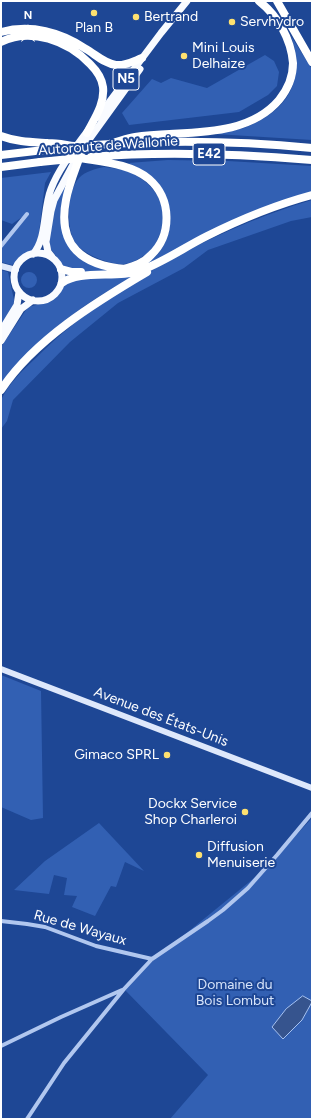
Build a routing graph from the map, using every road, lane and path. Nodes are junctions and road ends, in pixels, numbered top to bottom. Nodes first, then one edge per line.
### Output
1 (187, 1) edge
2 (259, 1) edge
3 (277, 1) edge
4 (167, 27) junction
5 (1, 32) edge
6 (1, 42) edge
7 (142, 58) junction
8 (312, 62) edge
9 (87, 133) junction
10 (1, 136) edge
11 (112, 143) junction
12 (49, 146) junction
13 (312, 148) edge
14 (79, 151) junction
15 (1, 155) edge
16 (104, 159) junction
17 (312, 160) edge
18 (1, 167) edge
19 (312, 195) edge
20 (27, 214) dead end
21 (1, 246) edge
22 (33, 254) junction
23 (52, 257) junction
24 (164, 259) junction
25 (1, 266) edge
26 (61, 268) junction
27 (126, 268) junction
28 (16, 270) junction
29 (62, 283) junction
30 (20, 292) junction
31 (33, 300) junction
32 (1, 331) edge
33 (1, 341) edge
34 (1, 390) edge
35 (1, 669) edge
36 (312, 788) edge
37 (312, 813) edge
38 (1, 921) edge
39 (152, 959) junction
40 (124, 989) junction
41 (1, 1046) edge
42 (27, 1119) edge

1 - 4 main road, N5
2 - 11 highway
3 - 8 highway
4 - 7 main road, N5
4 - 14 main road, N5
5 - 7 highway
6 - 9 highway
7 - 9 main road, N5
9 - 22 main road, N5
10 - 12 highway
11 - 13 highway, Autoroute de Wallonie / E42
11 - 14 highway, Autoroute de Wallonie / E42, bridge
12 - 14 highway
12 - 15 highway, Autoroute de Wallonie
14 - 16 highway
14 - 18 highway, Autoroute de Wallonie / E42, bridge
14 - 23 main road, N5
14 - 27 highway
16 - 17 highway, Autoroute de Wallonie / E42
16 - 27 highway
19 - 24 highway
20 - 21 street
22 - 23 main road
22 - 28 main road, N5
23 - 26 main road, N5
24 - 29 highway
24 - 34 highway
25 - 28 street
26 - 27 highway
26 - 29 main road
28 - 30 main road
29 - 31 main road
30 - 31 main road
30 - 32 main road
31 - 33 main road
35 - 36 street, Avenue des États-Unis
37 - 39 street
38 - 39 street, Rue de Wayaux
39 - 40 street
40 - 41 street
40 - 42 street

